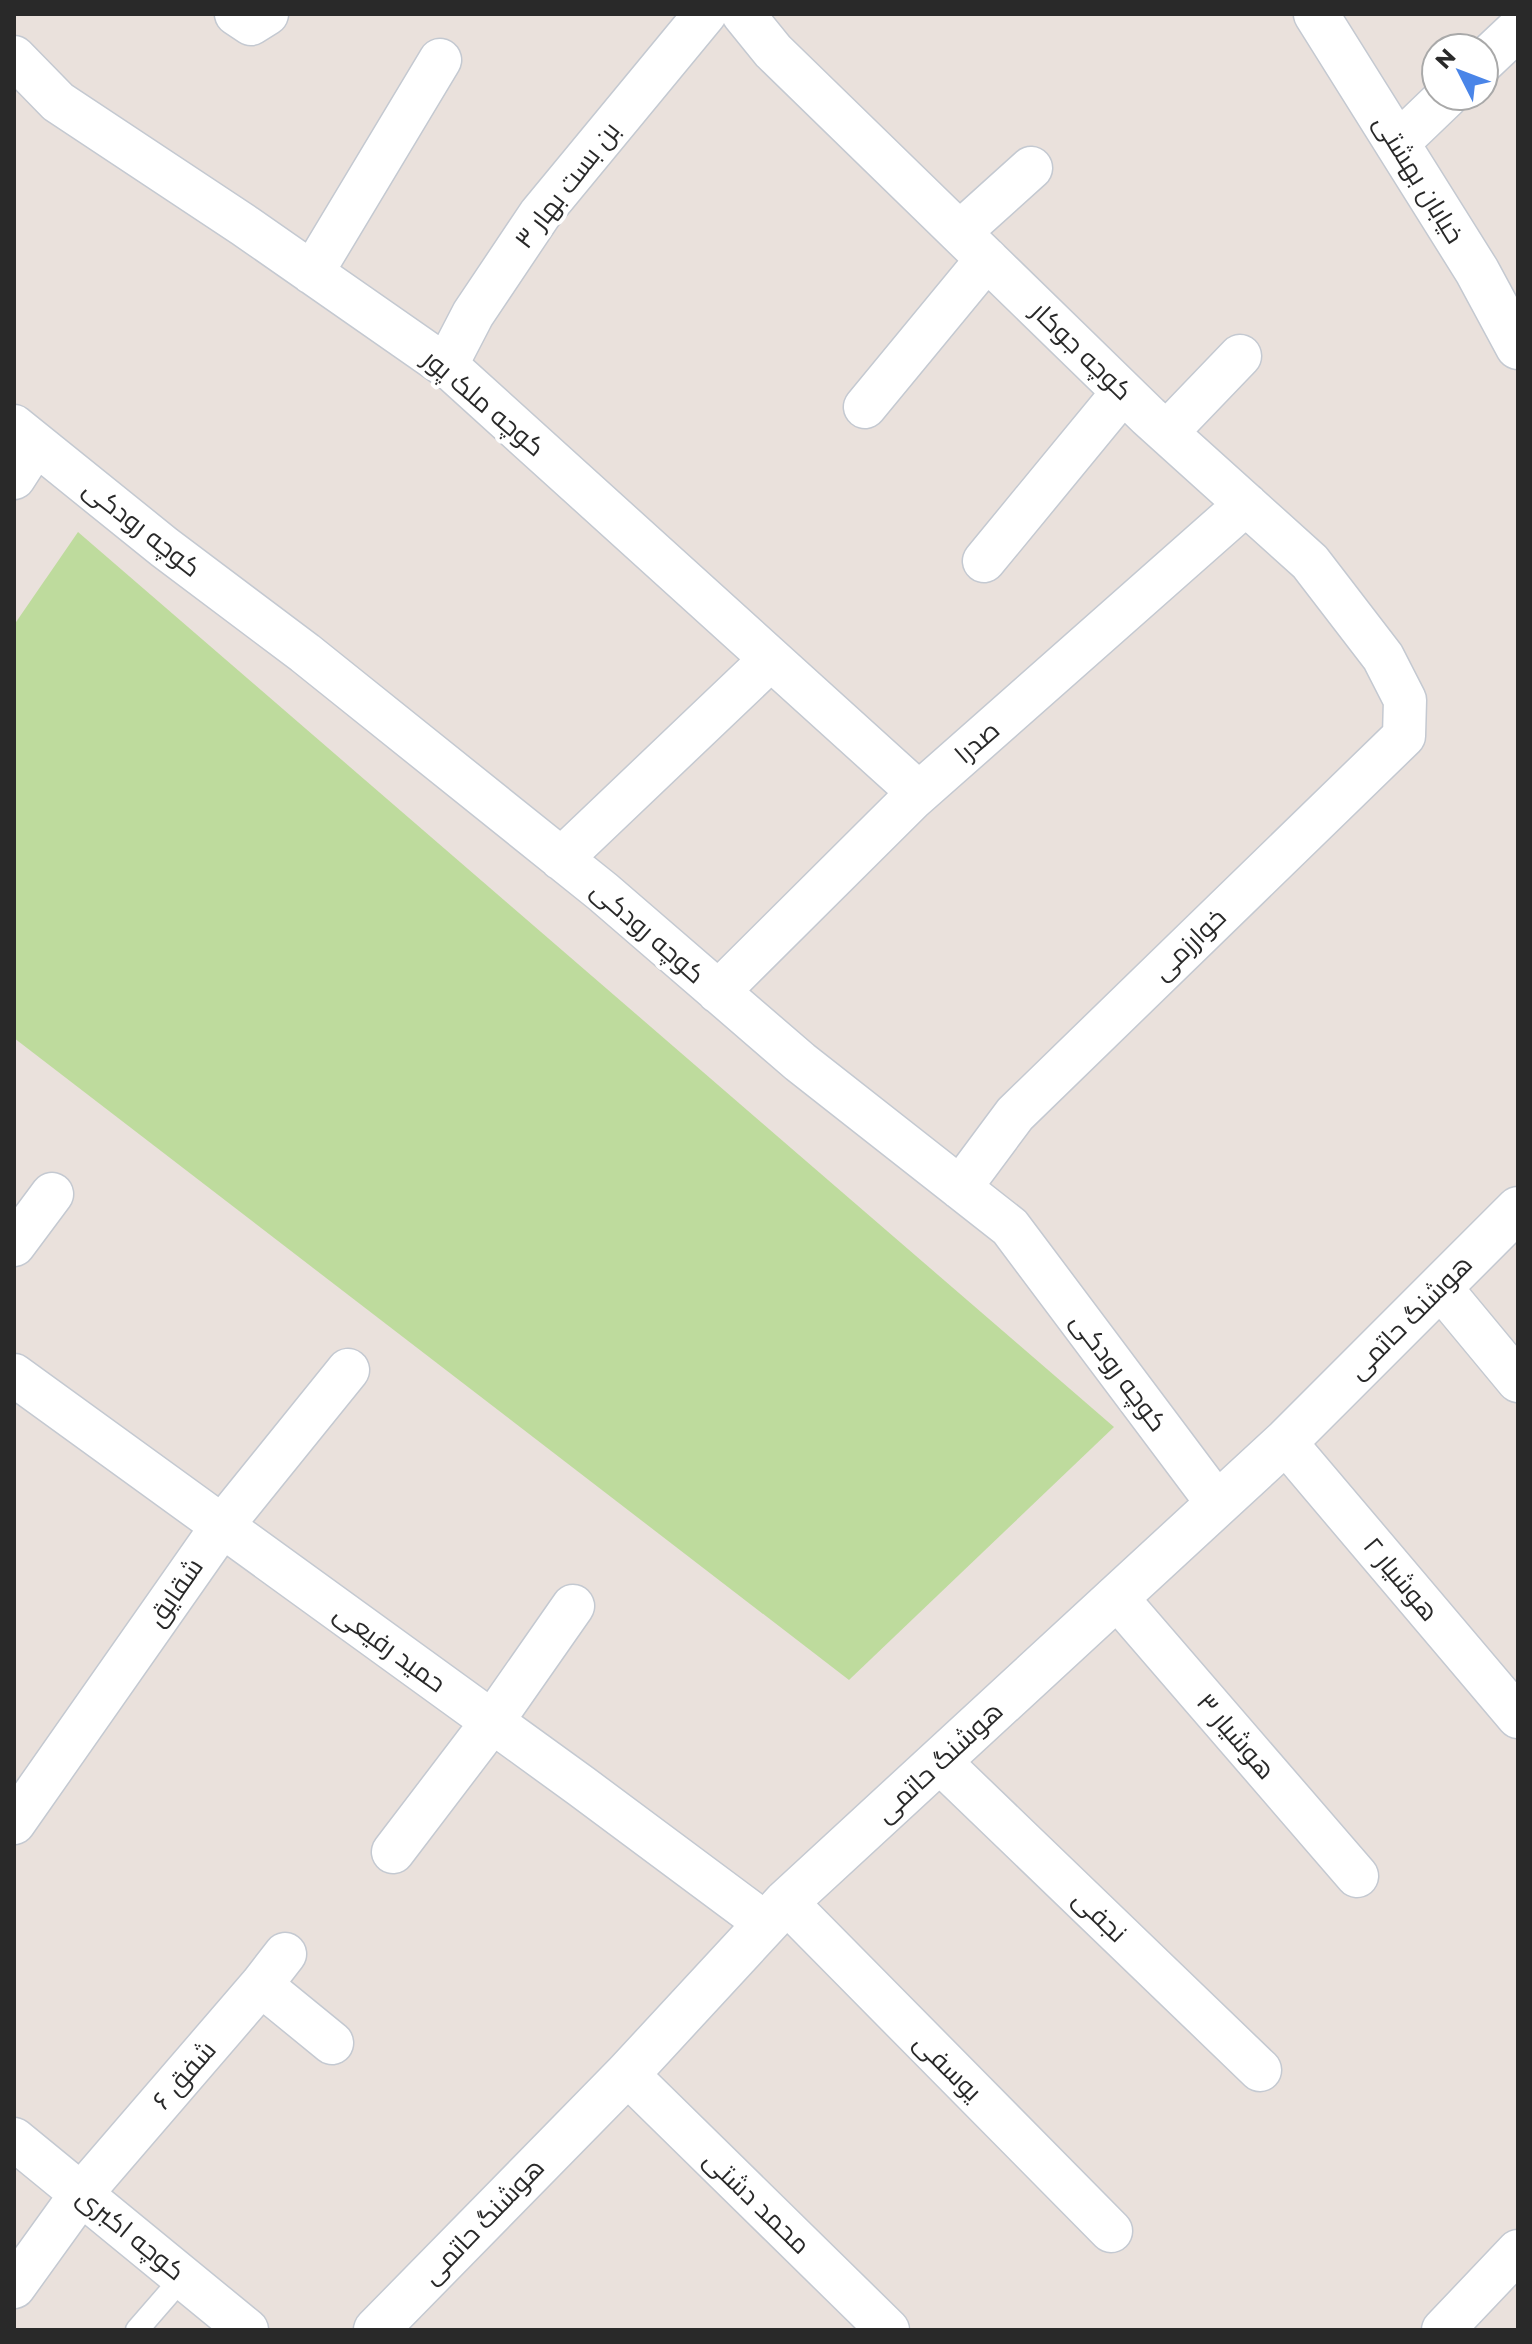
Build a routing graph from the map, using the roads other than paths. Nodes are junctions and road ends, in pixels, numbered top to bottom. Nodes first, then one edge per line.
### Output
1 (236, 14) edge
2 (267, 14) edge
3 (705, 14) edge
4 (743, 14) edge
5 (1330, 20) edge
6 (1518, 29) edge
7 (1500, 46) edge
8 (14, 57) edge
9 (440, 60) dead end
10 (1430, 112) edge
11 (1397, 144) junction
12 (1031, 168) dead end
13 (973, 246) junction
14 (312, 273) junction
15 (1518, 347) edge
16 (1240, 356) dead end
17 (446, 366) junction
18 (1123, 392) junction
19 (865, 407) dead end
20 (1167, 432) junction
21 (25, 435) edge
22 (14, 478) edge
23 (1246, 504) junction
24 (984, 561) dead end
25 (771, 659) junction
26 (1405, 700) joint
27 (919, 793) junction
28 (561, 859) junction
29 (718, 992) junction
30 (960, 1188) junction
31 (52, 1194) dead end
32 (1518, 1209) edge
33 (14, 1245) edge
34 (1440, 1287) junction
35 (348, 1370) dead end
36 (14, 1375) edge
37 (1518, 1381) edge
38 (1285, 1442) junction
39 (1217, 1503) junction
40 (222, 1526) junction
41 (1116, 1597) junction
42 (573, 1606) dead end
43 (1518, 1717) edge
44 (492, 1722) junction
45 (940, 1762) junction
46 (14, 1823) edge
47 (393, 1852) dead end
48 (1357, 1876) dead end
49 (775, 1913) junction
50 (332, 2043) dead end
51 (1260, 2070) dead end
52 (627, 2074) junction
53 (14, 2139) edge
54 (81, 2194) junction
55 (1111, 2231) dead end
56 (1518, 2251) edge
57 (183, 2277) junction
58 (14, 2287) edge
59 (137, 2330) edge
60 (247, 2330) edge
61 (376, 2330) edge
62 (888, 2330) edge
63 (1443, 2330) edge

1 - 2 street
3 - 17 street, بن بست بهار ۳
4 - 13 street, کوچه جوکار
5 - 11 main road, خیابان بهشتی
6 - 7 street
8 - 14 street, کوچه ملک پور
9 - 14 street
10 - 11 street
11 - 15 main road, خیابان بهشتی
12 - 13 street
13 - 18 street, کوچه جوکار
13 - 19 street
14 - 17 street, کوچه ملک پور
16 - 20 street
17 - 25 street, کوچه ملک پور
18 - 20 street, کوچه جوکار
18 - 24 street
20 - 23 street, کوچه جوکار
21 - 22 street
21 - 28 street, کوچه رودکی
23 - 26 street, کوچه جوکار
23 - 27 street, صدرا
25 - 27 street, کوچه ملک پور
25 - 28 street
26 - 30 street, خوارزمی
27 - 29 street, صدرا
28 - 29 street, کوچه رودکی
29 - 30 street, کوچه رودکی
30 - 39 street, کوچه رودکی
31 - 33 street
32 - 34 main road, هوشنگ حاتمی
34 - 37 street
34 - 38 main road, هوشنگ حاتمی
35 - 40 street, شقایق
36 - 40 street, حمید رفیعی
38 - 39 main road, هوشنگ حاتمی
38 - 43 street, هوشیار ۲
39 - 41 main road, هوشنگ حاتمی
40 - 44 street, حمید رفیعی
40 - 46 street, شقایق
41 - 45 main road, هوشنگ حاتمی
41 - 48 street, هوشیار ۳
42 - 44 street
44 - 47 street
44 - 49 street, حمید رفیعی
45 - 49 main road, هوشنگ حاتمی
45 - 51 street, نجفی
49 - 52 main road, هوشنگ حاتمی
49 - 55 street, یوسفی
50 - 54 street, شفق ۶
52 - 61 main road, هوشنگ حاتمی
52 - 62 street, محمد دشتی
53 - 54 street, کوچه اکبری
54 - 57 street, کوچه اکبری
54 - 58 street, شفق ۶
56 - 63 street
57 - 59 lane
57 - 60 street, کوچه اکبری

